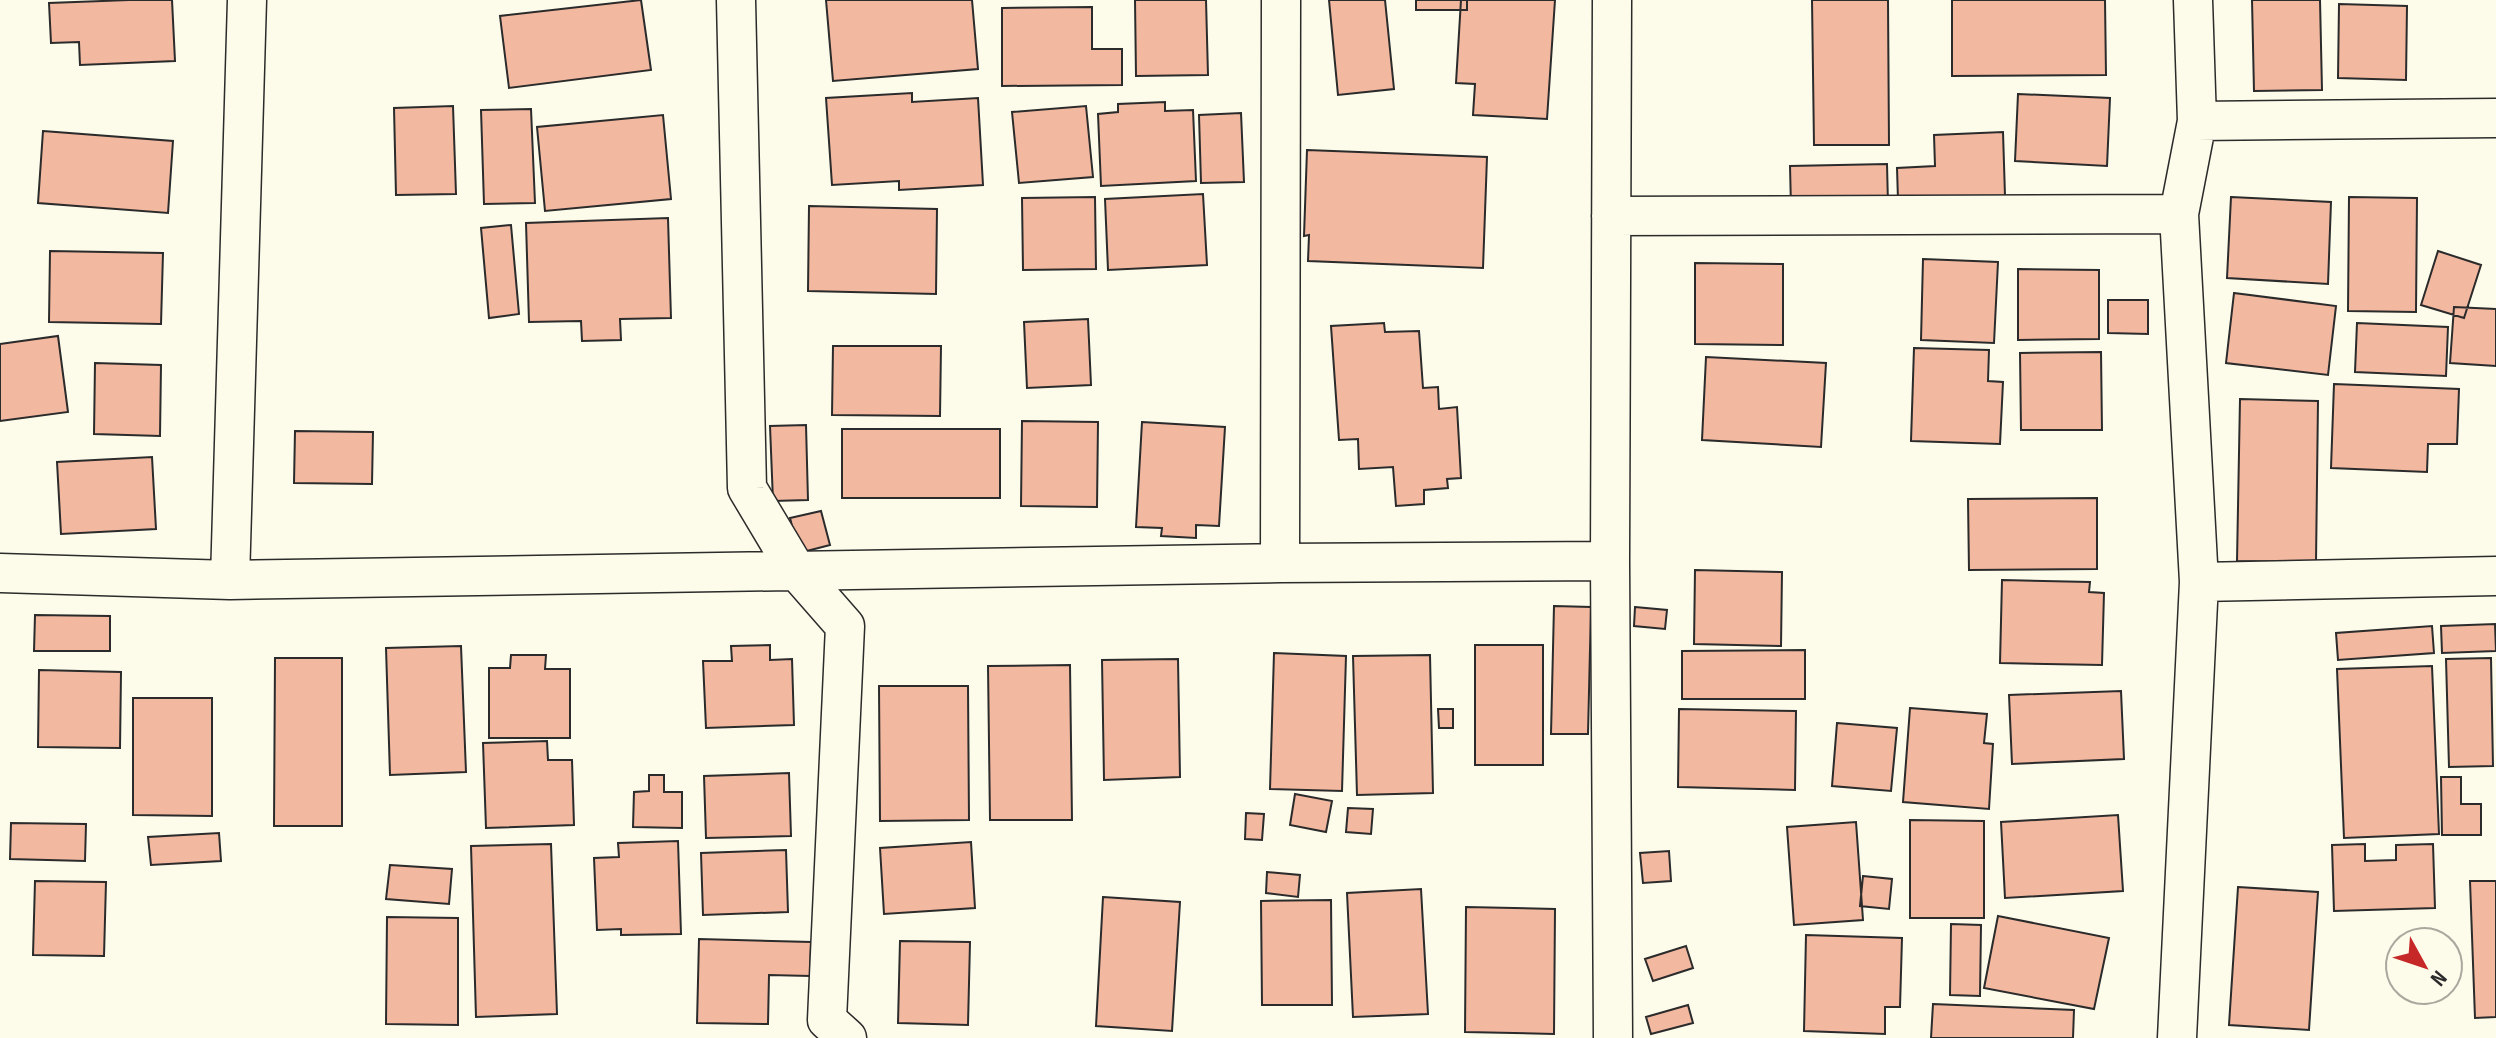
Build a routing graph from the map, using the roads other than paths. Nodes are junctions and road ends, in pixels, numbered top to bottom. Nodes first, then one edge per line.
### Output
1 (247, 0) edge
2 (736, 0) edge
3 (1281, 0) edge
4 (1612, 0) edge
5 (2193, 0) edge
6 (2496, 118) edge
7 (2197, 121) junction
8 (2179, 214) junction
9 (1611, 216) junction
10 (1610, 561) junction
11 (1280, 563) junction
12 (796, 570) junction
13 (0, 573) edge
14 (2496, 576) edge
15 (230, 580) junction
16 (2199, 582) junction
17 (847, 1038) edge
18 (1613, 1038) edge
19 (2177, 1038) edge

1 - 15 street
2 - 12 street
3 - 11 street
4 - 9 street
5 - 7 street
6 - 7 street
7 - 8 street
8 - 9 street
8 - 16 street
9 - 10 street
10 - 11 street
10 - 18 street
11 - 12 street
12 - 15 street
12 - 17 street
13 - 15 street
14 - 16 street
16 - 19 street

